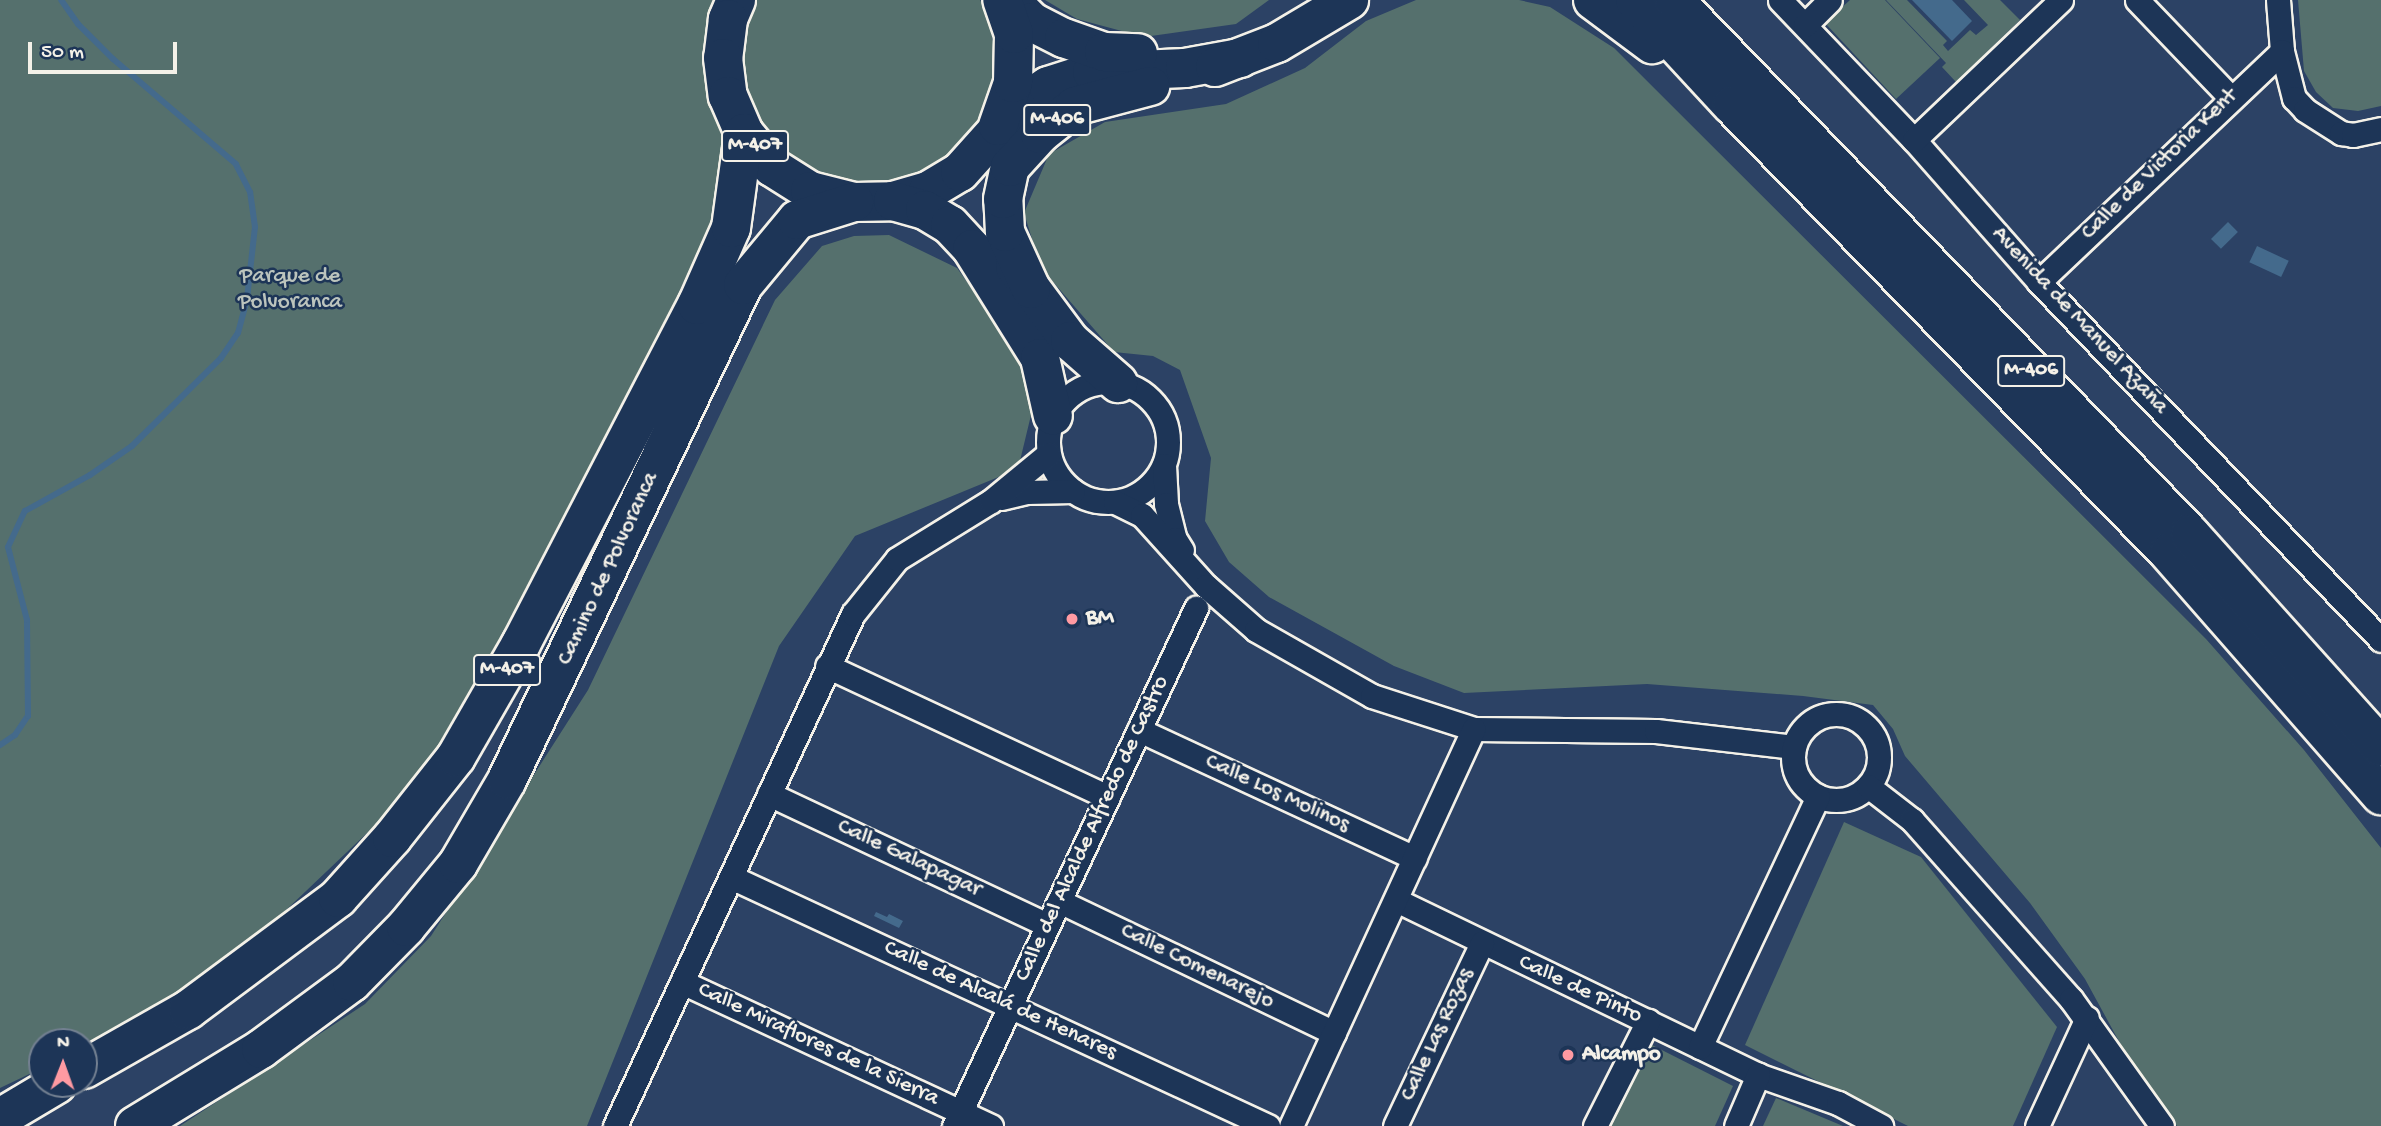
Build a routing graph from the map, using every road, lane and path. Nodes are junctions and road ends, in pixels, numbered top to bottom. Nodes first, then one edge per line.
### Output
1 (736, 0) edge
2 (1002, 0) edge
3 (1010, 0) edge
4 (1304, 0) edge
5 (1349, 0) edge
6 (1593, 0) edge
7 (1634, 0) edge
8 (1674, 0) edge
9 (1780, 0) edge
10 (1830, 0) edge
11 (2061, 0) edge
12 (2137, 0) edge
13 (2278, 0) edge
14 (1805, 24) junction
15 (2282, 51) junction
16 (1240, 58) junction
17 (2230, 97) junction
18 (1732, 105) junction
19 (2381, 129) edge
20 (744, 133) junction
21 (991, 137) junction
22 (1914, 140) junction
23 (893, 201) junction
24 (854, 202) junction
25 (2039, 282) junction
26 (1031, 289) junction
27 (1118, 383) junction
28 (1053, 416) junction
29 (1048, 454) junction
30 (1164, 465) junction
31 (1073, 491) junction
32 (991, 501) junction
33 (1115, 502) junction
34 (1196, 574) junction
35 (1196, 608) dead end
36 (2381, 640) edge
37 (827, 666) junction
38 (1474, 729) junction
39 (1139, 730) junction
40 (1794, 747) junction
41 (2381, 747) edge
42 (1868, 786) junction
43 (769, 793) junction
44 (2381, 795) edge
45 (1818, 796) junction
46 (1108, 797) junction
47 (1416, 858) junction
48 (731, 877) junction
49 (1396, 900) junction
50 (1059, 901) junction
51 (1048, 925) junction
52 (1482, 943) junction
53 (682, 982) junction
54 (1010, 1005) junction
55 (2087, 1018) junction
56 (1648, 1021) junction
57 (1334, 1032) junction
58 (1700, 1047) junction
59 (98, 1061) edge
60 (1758, 1075) junction
61 (34, 1098) edge
62 (2147, 1104) junction
63 (0, 1118) edge
64 (957, 1119) edge
65 (135, 1126) edge
66 (615, 1126) edge
67 (991, 1126) edge
68 (1268, 1126) edge
69 (1291, 1126) edge
70 (1395, 1126) edge
71 (1595, 1126) edge
72 (1736, 1126) edge
73 (1881, 1126) edge
74 (2037, 1126) edge
75 (2136, 1126) edge
76 (2162, 1126) edge

1 - 20 highway, M-407
2 - 21 highway, M-407
3 - 4 highway
5 - 16 highway, M-406
6 - 18 highway, M-406
7 - 18 highway, M-406
8 - 41 highway, M-406
9 - 14 street, Avenida de Manuel Azaña
10 - 14 street
11 - 22 street
12 - 17 street
13 - 15 street
14 - 22 street, Avenida de Manuel Azaña
15 - 17 street, Calle de Victoria Kent
15 - 19 street
16 - 21 highway, M-406
16 - 26 highway, M-406
17 - 25 street, Calle de Victoria Kent
18 - 44 highway, M-406
20 - 24 highway, M-407
20 - 59 highway, Camino de Polvoranca / M-407
21 - 23 highway, M-407
21 - 26 highway
22 - 25 street, Avenida de Manuel Azaña
23 - 24 highway, M-407
23 - 28 highway
24 - 65 highway, Camino de Polvoranca / M-407
25 - 36 street, Avenida de Manuel Azaña
26 - 27 highway
27 - 28 street
27 - 30 street
28 - 29 street
29 - 31 street
29 - 32 street
30 - 33 street
30 - 34 street
31 - 32 street
31 - 33 street
32 - 37 street
33 - 34 street
34 - 38 street
35 - 39 street, Calle del Alcalde Alfredo de Castro
37 - 43 street
37 - 46 street
38 - 40 street
38 - 47 street
39 - 46 street, Calle del Alcalde Alfredo de Castro
39 - 47 street, Calle Los Molinos
40 - 42 street
40 - 45 street
42 - 45 street
42 - 55 street
43 - 48 street
43 - 51 street, Calle Galapagar
45 - 58 street
46 - 50 street, Calle del Alcalde Alfredo de Castro
47 - 49 street
48 - 53 street
48 - 54 street, Calle de Alcalá de Henares
49 - 52 street, Calle de Pinto
49 - 57 street
50 - 51 street, Calle del Alcalde Alfredo de Castro
50 - 57 street, Calle Comenarejo
51 - 54 street, Calle del Alcalde Alfredo de Castro
52 - 56 street, Calle de Pinto
52 - 70 street, Calle Las Rozas
53 - 64 street, Calle Miraflores de la Sierra
53 - 66 street
54 - 64 street, Calle del Alcalde Alfredo de Castro
54 - 68 street, Calle de Alcalá de Henares
55 - 62 street
55 - 74 street
56 - 58 street, Calle de Pinto
56 - 71 street
57 - 69 street
58 - 60 street, Calle de Pinto
60 - 72 street
60 - 73 street, Calle de Pinto
61 - 63 highway
62 - 75 street
62 - 76 street
64 - 67 street, Calle Miraflores de la Sierra

